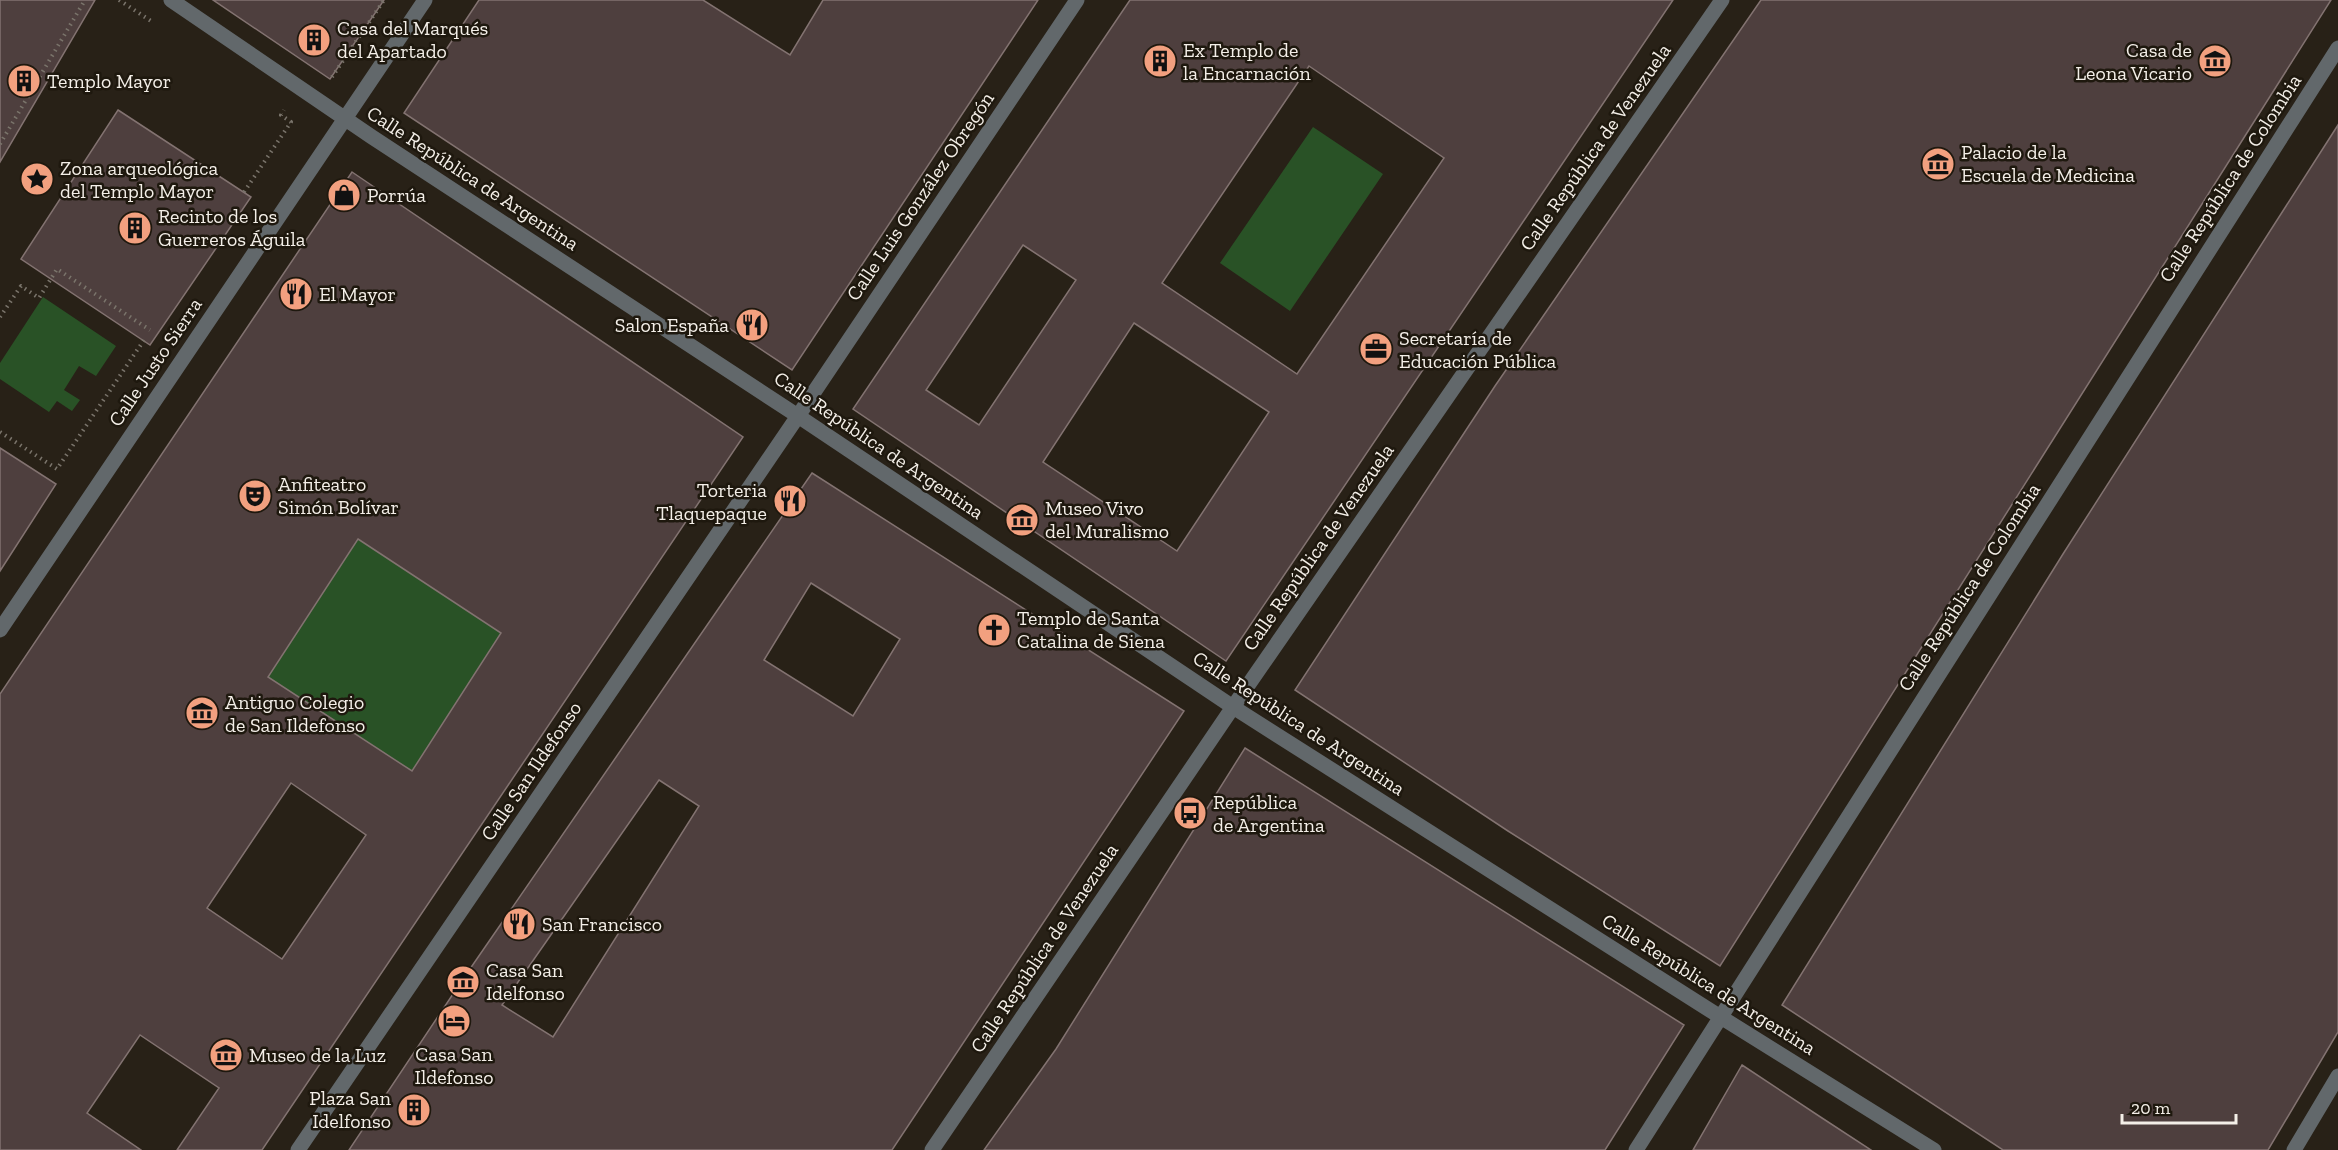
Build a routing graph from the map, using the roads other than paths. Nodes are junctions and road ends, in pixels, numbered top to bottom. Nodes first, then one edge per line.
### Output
1 (171, 0) edge
2 (425, 0) edge
3 (1077, 0) edge
4 (1722, 0) edge
5 (2338, 48) edge
6 (345, 118) junction
7 (798, 416) junction
8 (0, 630) edge
9 (1233, 707) junction
10 (1719, 1017) junction
11 (2338, 1076) edge
12 (298, 1150) edge
13 (932, 1150) edge
14 (1636, 1150) edge
15 (1934, 1150) edge
16 (2294, 1150) edge

1 - 6 street, Calle República de Argentina
2 - 6 street, Calle Justo Sierra
3 - 7 street, Calle Luis González Obregón
4 - 9 street, Calle República de Venezuela
5 - 10 street, Calle República de Colombia
6 - 7 street, Calle República de Argentina
6 - 8 street, Calle Justo Sierra
7 - 9 street, Calle República de Argentina
7 - 12 street, Calle San Ildefonso
9 - 10 street, Calle República de Argentina
9 - 13 street, Calle República de Venezuela
10 - 14 street, Calle República de Colombia
10 - 15 street, Calle República de Argentina
11 - 16 street

